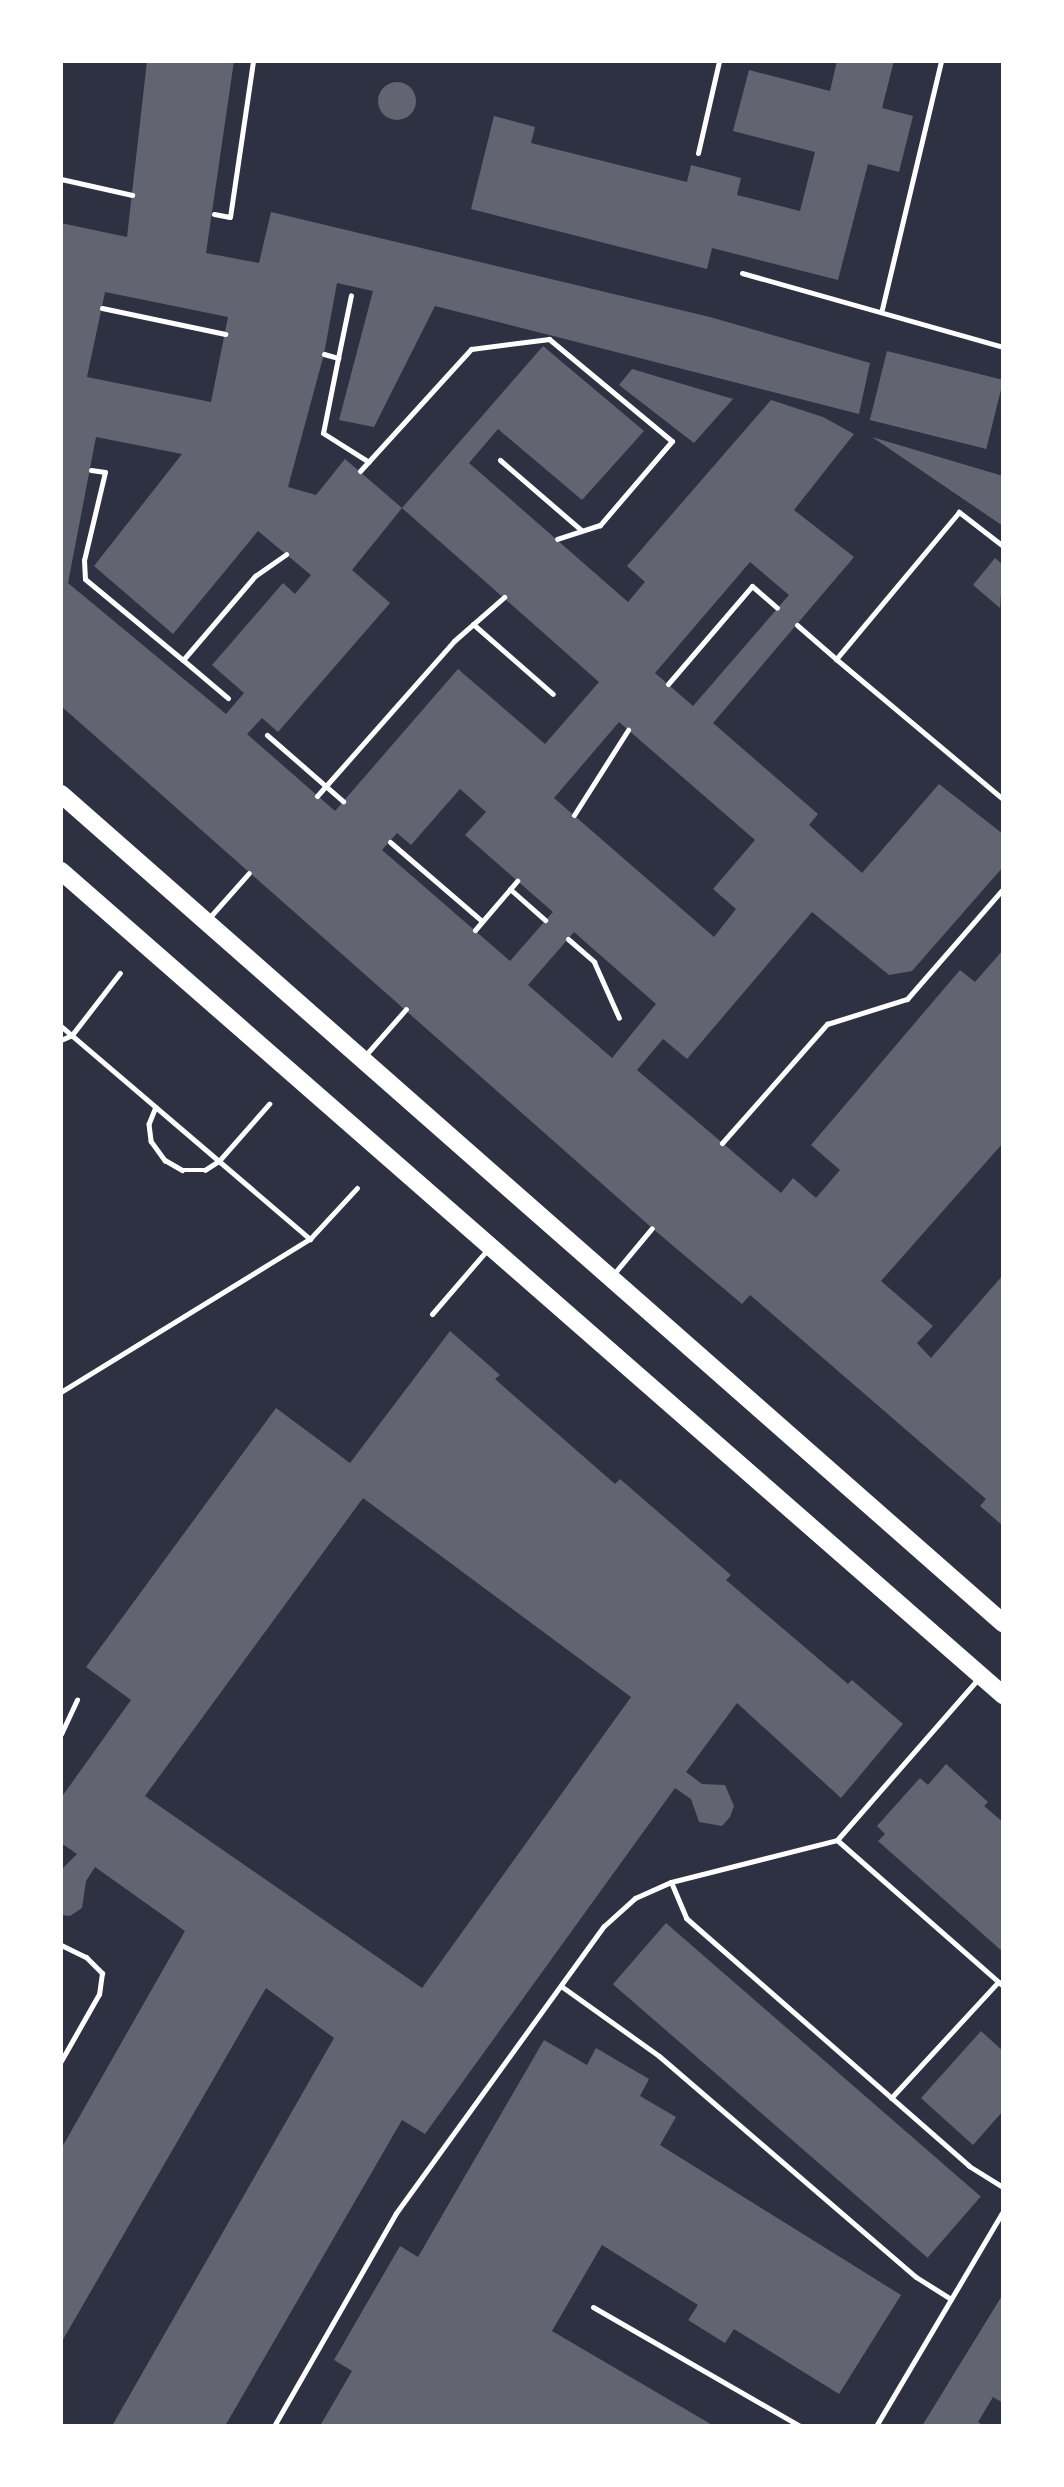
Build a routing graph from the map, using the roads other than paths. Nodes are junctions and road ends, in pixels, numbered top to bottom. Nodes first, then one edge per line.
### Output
1 (253, 61) edge
2 (719, 61) edge
3 (941, 61) edge
4 (698, 153) dead end
5 (61, 179) edge
6 (132, 195) dead end
7 (214, 214) dead end
8 (742, 273) dead end
9 (351, 295) dead end
10 (102, 308) dead end
11 (882, 309) junction
12 (225, 334) dead end
13 (1003, 346) edge
14 (324, 354) dead end
15 (338, 358) junction
16 (500, 460) dead end
17 (369, 462) junction
18 (91, 470) dead end
19 (360, 471) dead end
20 (581, 530) junction
21 (557, 539) dead end
22 (1003, 547) edge
23 (286, 554) dead end
24 (504, 597) dead end
25 (777, 608) dead end
26 (473, 624) junction
27 (797, 625) dead end
28 (836, 659) junction
29 (183, 660) junction
30 (668, 684) dead end
31 (553, 694) dead end
32 (228, 698) dead end
33 (628, 730) dead end
34 (268, 735) dead end
35 (326, 785) junction
36 (61, 794) edge
37 (317, 796) dead end
38 (1003, 799) edge
39 (344, 801) dead end
40 (574, 815) dead end
41 (390, 842) dead end
42 (61, 871) edge
43 (248, 873) dead end
44 (517, 881) dead end
45 (510, 889) junction
46 (1003, 889) edge
47 (545, 920) dead end
48 (482, 921) junction
49 (205, 923) junction
50 (475, 930) dead end
51 (568, 939) dead end
52 (406, 1009) dead end
53 (620, 1018) dead end
54 (360, 1060) junction
55 (723, 1143) dead end
56 (652, 1228) dead end
57 (490, 1247) junction
58 (610, 1278) junction
59 (432, 1314) dead end
60 (1003, 1623) edge
61 (981, 1676) junction
62 (1003, 1695) edge
63 (77, 1700) dead end
64 (61, 1734) edge
65 (838, 1840) junction
66 (671, 1882) junction
67 (61, 1945) edge
68 (1000, 1984) edge
69 (561, 1986) junction
70 (61, 2061) edge
71 (891, 2098) junction
72 (1003, 2187) edge
73 (1003, 2211) edge
74 (951, 2299) junction
75 (593, 2307) dead end
76 (274, 2426) edge
77 (800, 2426) edge
78 (876, 2426) edge

1 - 7 lane
2 - 4 lane
3 - 11 lane
5 - 6 lane
8 - 11 lane
9 - 15 lane
10 - 12 lane
11 - 13 lane
14 - 15 lane
15 - 17 lane
16 - 20 lane
17 - 19 lane
17 - 20 lane
18 - 29 lane
20 - 21 lane
22 - 28 lane
23 - 29 lane
24 - 26 lane
25 - 30 lane
26 - 31 lane
26 - 35 lane
27 - 28 lane
28 - 38 lane
29 - 32 lane
33 - 40 lane
34 - 35 lane
35 - 37 lane
35 - 39 lane
36 - 49 main road
41 - 48 lane
42 - 57 main road
43 - 49 lane
44 - 45 lane
45 - 47 lane
45 - 48 lane
46 - 55 lane
48 - 50 lane
49 - 54 main road
51 - 53 lane
52 - 54 lane
54 - 58 main road
56 - 58 lane
57 - 59 lane
57 - 61 main road
58 - 60 main road
61 - 62 main road
61 - 65 lane
63 - 64 lane
65 - 66 lane
65 - 68 lane
66 - 69 lane
66 - 71 lane
67 - 70 lane
68 - 71 lane
69 - 74 lane
69 - 76 lane
71 - 72 lane
73 - 74 lane
74 - 78 lane
75 - 77 lane

